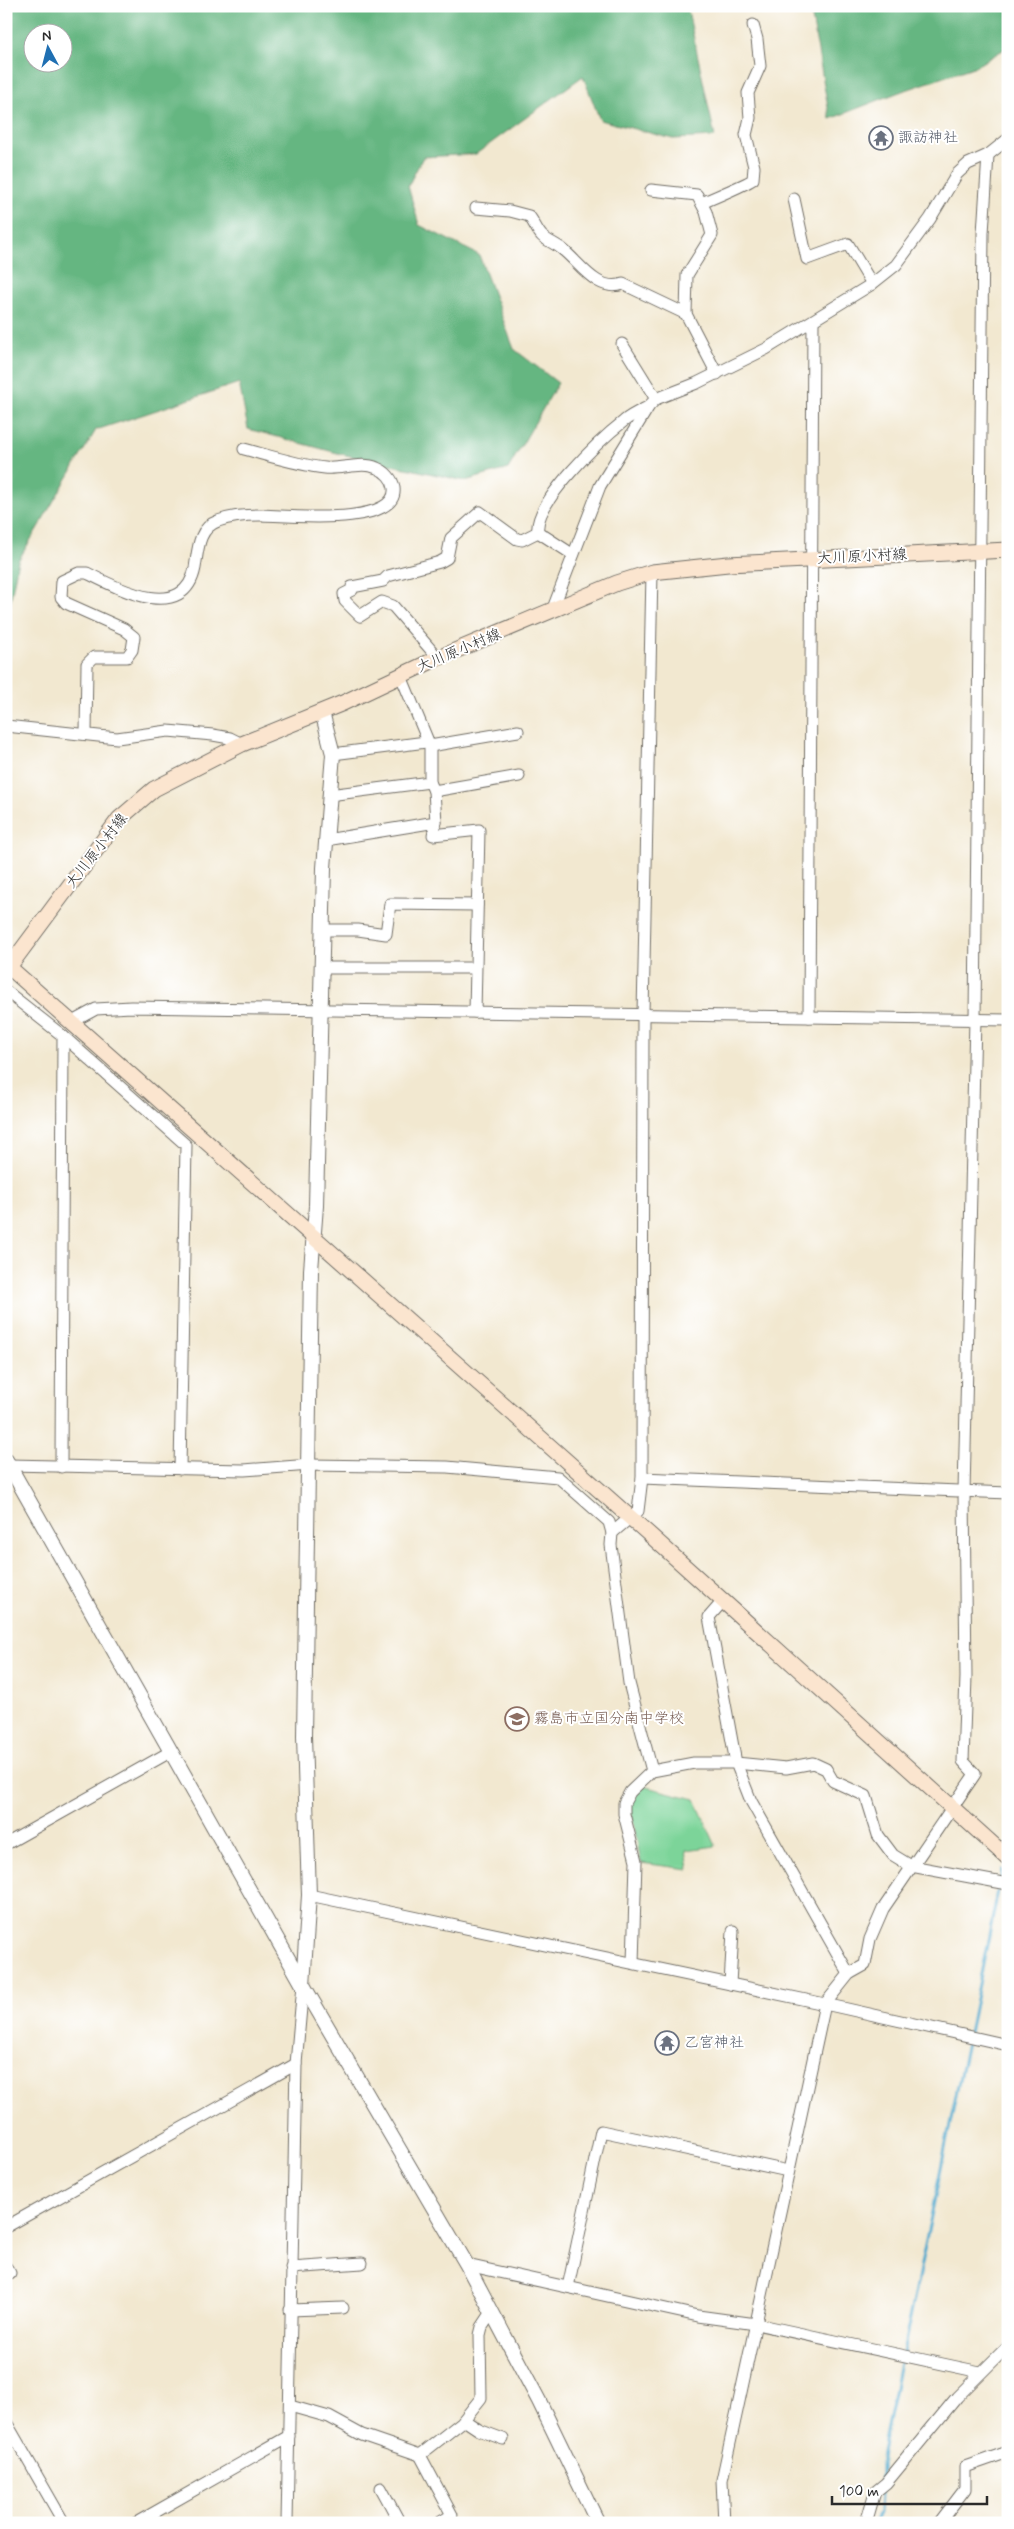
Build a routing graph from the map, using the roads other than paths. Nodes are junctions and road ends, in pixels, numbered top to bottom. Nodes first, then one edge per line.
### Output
1 (753, 26) dead end
2 (1008, 139) edge
3 (988, 155) junction
4 (651, 190) dead end
5 (794, 199) dead end
6 (702, 203) junction
7 (476, 208) dead end
8 (872, 284) junction
9 (686, 314) junction
10 (813, 321) junction
11 (622, 344) dead end
12 (717, 374) junction
13 (653, 402) junction
14 (244, 449) dead end
15 (538, 532) junction
16 (1008, 550) edge
17 (980, 551) junction
18 (572, 554) junction
19 (813, 559) junction
20 (652, 572) junction
21 (552, 611) junction
22 (438, 658) junction
23 (401, 676) junction
24 (322, 712) junction
25 (6, 726) edge
26 (518, 731) dead end
27 (86, 733) junction
28 (242, 744) junction
29 (428, 744) junction
30 (333, 754) junction
31 (519, 776) dead end
32 (432, 787) junction
33 (329, 795) junction
34 (436, 822) junction
35 (326, 840) junction
36 (477, 905) junction
37 (322, 930) junction
38 (7, 967) edge
39 (321, 968) junction
40 (476, 968) junction
41 (6, 992) edge
42 (319, 1009) junction
43 (475, 1012) junction
44 (643, 1014) junction
45 (808, 1017) junction
46 (976, 1019) junction
47 (1008, 1020) edge
48 (72, 1022) junction
49 (63, 1036) junction
50 (314, 1236) junction
51 (7, 1464) edge
52 (310, 1465) junction
53 (61, 1467) junction
54 (180, 1469) junction
55 (642, 1478) junction
56 (964, 1492) junction
57 (1008, 1493) edge
58 (629, 1517) junction
59 (612, 1533) junction
60 (723, 1600) junction
61 (170, 1752) junction
62 (736, 1763) junction
63 (652, 1772) junction
64 (951, 1807) junction
65 (6, 1844) edge
66 (1008, 1858) edge
67 (911, 1866) junction
68 (1008, 1884) edge
69 (309, 1895) junction
70 (733, 1931) dead end
71 (633, 1963) junction
72 (849, 1974) junction
73 (730, 1984) junction
74 (303, 1985) junction
75 (825, 2004) junction
76 (1008, 2045) edge
77 (296, 2064) junction
78 (788, 2171) junction
79 (6, 2227) edge
80 (362, 2263) dead end
81 (467, 2265) junction
82 (291, 2268) junction
83 (568, 2287) junction
84 (343, 2308) dead end
85 (290, 2310) junction
86 (492, 2312) junction
87 (756, 2324) junction
88 (1008, 2346) edge
89 (980, 2372) junction
90 (290, 2406) junction
91 (464, 2420) junction
92 (6, 2422) edge
93 (289, 2436) junction
94 (504, 2439) dead end
95 (1008, 2452) edge
96 (420, 2455) junction
97 (381, 2488) dead end
98 (155, 2518) edge
99 (64, 2523) edge
100 (136, 2523) edge
101 (287, 2523) edge
102 (400, 2523) edge
103 (439, 2523) edge
104 (598, 2523) edge
105 (724, 2523) edge
106 (866, 2523) edge
107 (939, 2523) edge

1 - 6 street
2 - 3 street
3 - 8 street
3 - 17 street
4 - 6 street
5 - 8 street
6 - 9 street
7 - 9 street
8 - 10 street
9 - 12 street
10 - 12 street
10 - 19 street
11 - 13 street
12 - 13 street
13 - 15 street
13 - 18 street
14 - 27 street
15 - 18 street
15 - 22 street
16 - 17 main road, 大川原小村線
17 - 19 main road, 大川原小村線
17 - 46 street
18 - 21 street
19 - 20 main road, 大川原小村線
19 - 45 street
20 - 21 main road, 大川原小村線
20 - 44 street
21 - 22 main road, 大川原小村線
22 - 23 main road, 大川原小村線
23 - 24 main road, 大川原小村線
23 - 29 street
24 - 28 main road, 大川原小村線
24 - 30 street
25 - 27 street
26 - 29 street
27 - 28 street
28 - 38 main road, 大川原小村線
29 - 30 street
29 - 32 street
30 - 33 street
31 - 32 street
32 - 33 street
32 - 34 street
33 - 35 street
34 - 35 street
34 - 36 street
35 - 37 street
36 - 37 street
36 - 40 street
37 - 39 street
38 - 48 main road
39 - 40 street
39 - 42 street
40 - 43 street
41 - 49 street
42 - 43 street
42 - 48 street
42 - 50 street
43 - 44 street
44 - 45 street
44 - 55 street
45 - 46 street
46 - 47 street
46 - 56 street
48 - 50 main road
49 - 53 street
49 - 54 street
50 - 52 street
50 - 58 main road
51 - 53 street
51 - 61 street
52 - 54 street
52 - 59 street
52 - 69 street
53 - 54 street
55 - 56 street
55 - 58 street
56 - 57 street
56 - 64 street
58 - 59 street
58 - 60 main road
59 - 63 street
60 - 62 street
60 - 64 main road
61 - 65 street
61 - 74 street
62 - 63 street
62 - 67 street
62 - 72 street
63 - 71 street
64 - 66 main road
64 - 67 street
67 - 68 street
67 - 72 street
69 - 71 street
69 - 74 street
70 - 73 street
71 - 73 street
72 - 75 street
73 - 75 street
74 - 77 street
74 - 81 street
75 - 76 street
75 - 78 street
77 - 79 street
77 - 82 street
78 - 83 street
78 - 87 street
80 - 82 street
81 - 83 street
81 - 86 street
82 - 85 street
83 - 87 street
84 - 85 street
85 - 90 street
86 - 91 street
86 - 104 street
87 - 89 street
87 - 105 street
88 - 89 street
89 - 106 street
90 - 93 street
90 - 96 street
91 - 94 street
91 - 96 street
92 - 99 street
93 - 98 street
93 - 101 street
95 - 107 street
96 - 103 street
97 - 102 street
98 - 100 street

